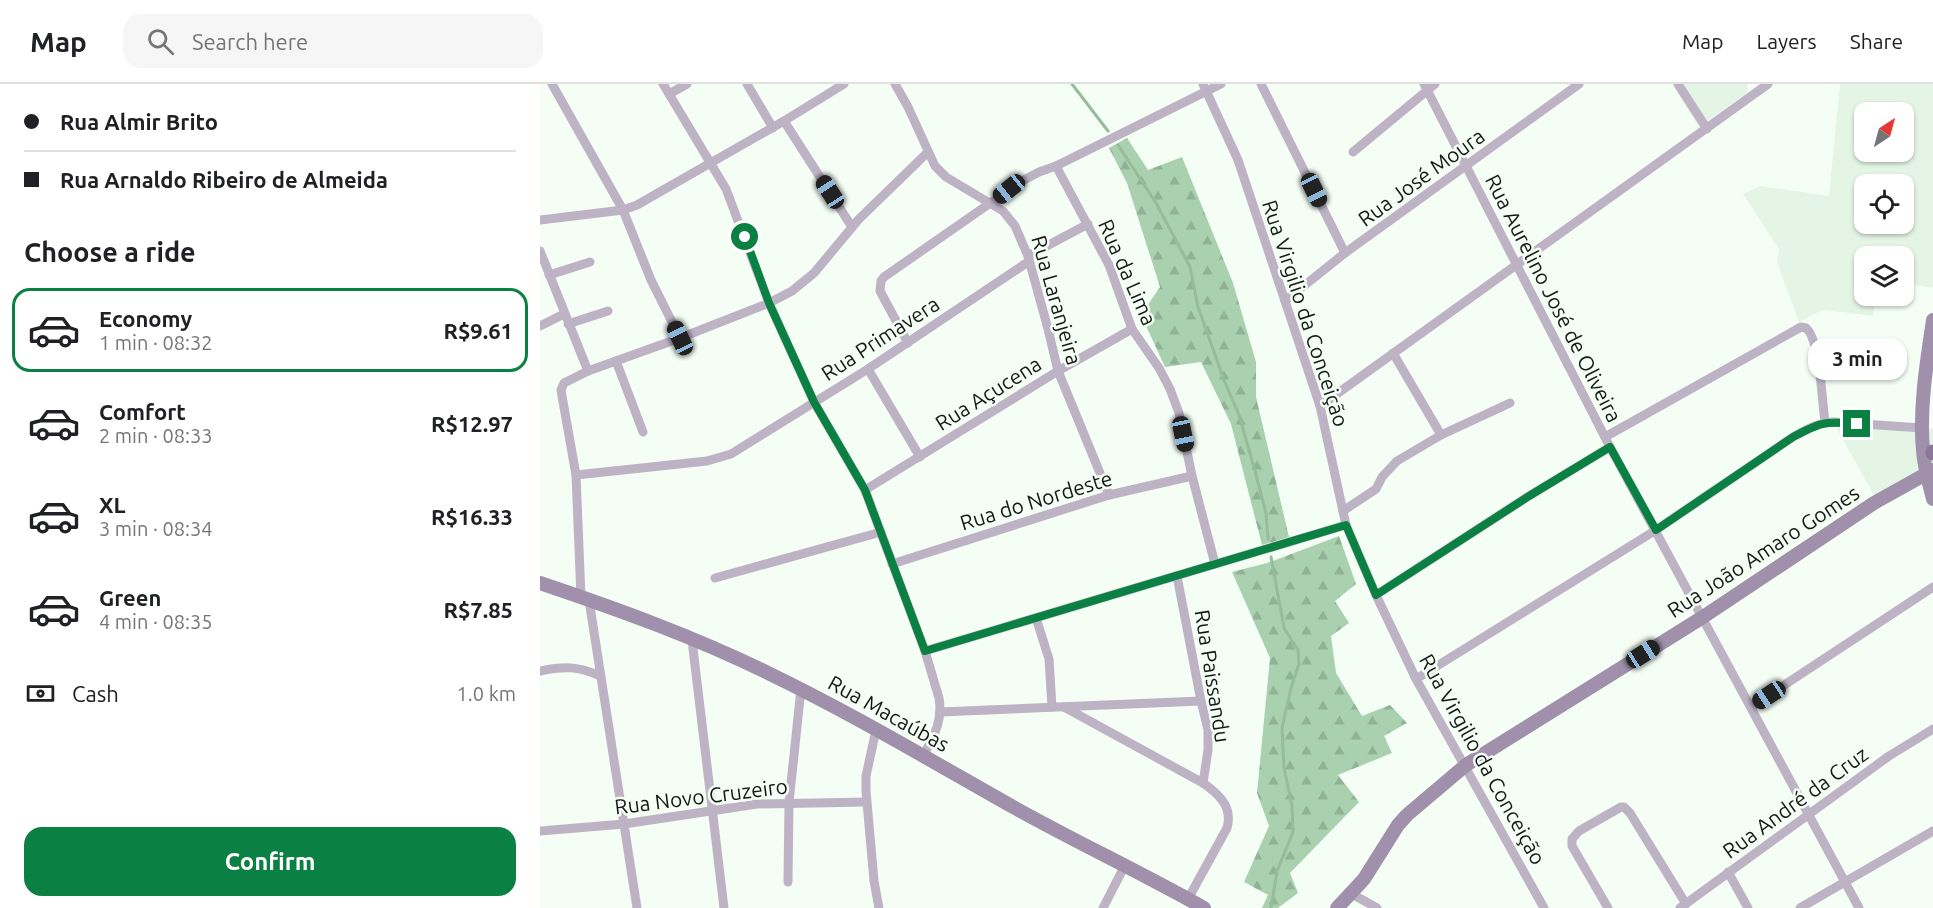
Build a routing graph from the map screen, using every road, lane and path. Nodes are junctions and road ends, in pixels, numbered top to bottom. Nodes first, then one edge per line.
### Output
1 (552, 84) edge
2 (663, 84) edge
3 (687, 84) edge
4 (747, 84) edge
5 (843, 84) edge
6 (896, 84) edge
7 (1221, 84) edge
8 (1262, 84) edge
9 (1435, 84) edge
10 (1579, 84) edge
11 (1678, 84) edge
12 (1768, 85) edge
13 (1425, 87) edge
14 (1205, 88) edge
15 (669, 94) junction
16 (784, 121) junction
17 (773, 128) junction
18 (1707, 129) junction
19 (928, 152) junction
20 (1353, 152) dead end
21 (711, 163) junction
22 (1056, 166) junction
23 (1466, 166) junction
24 (991, 204) junction
25 (622, 210) junction
26 (540, 220) edge
27 (1088, 224) junction
28 (852, 227) junction
29 (540, 251) edge
30 (1345, 254) junction
31 (1028, 259) junction
32 (590, 262) dead end
33 (1516, 264) junction
34 (545, 271) edge
35 (1285, 301) junction
36 (769, 303) junction
37 (608, 311) dead end
38 (564, 314) junction
39 (1933, 320) edge
40 (568, 324) junction
41 (540, 326) edge
42 (1132, 328) junction
43 (680, 338) junction
44 (908, 343) junction
45 (1393, 353) junction
46 (616, 362) junction
47 (868, 369) junction
48 (1058, 371) junction
49 (588, 372) junction
50 (814, 402) junction
51 (1510, 403) dead end
52 (1320, 406) junction
53 (1825, 422) junction
54 (1922, 428) junction
55 (643, 432) dead end
56 (1441, 435) junction
57 (1605, 437) junction
58 (1610, 447) junction
59 (920, 457) junction
60 (1930, 472) edge
61 (576, 475) junction
62 (1192, 476) junction
63 (865, 490) junction
64 (1109, 495) junction
65 (1933, 500) edge
66 (1342, 512) junction
67 (1346, 525) junction
68 (1656, 530) junction
69 (881, 532) junction
70 (892, 564) junction
71 (1215, 564) junction
72 (1178, 576) junction
73 (715, 578) dead end
74 (540, 583) edge
75 (1933, 587) edge
76 (1376, 595) junction
77 (585, 598) junction
78 (1703, 617) junction
79 (1036, 618) junction
80 (692, 639) junction
81 (925, 651) junction
82 (540, 671) edge
83 (600, 676) junction
84 (1416, 679) junction
85 (801, 689) junction
86 (1201, 701) junction
87 (1052, 707) junction
88 (1064, 707) junction
89 (1751, 707) junction
90 (940, 712) junction
91 (1933, 729) edge
92 (876, 730) junction
93 (923, 756) junction
94 (1466, 765) junction
95 (1203, 783) junction
96 (789, 802) junction
97 (866, 802) junction
98 (713, 810) junction
99 (1809, 814) junction
100 (624, 824) junction
101 (540, 831) edge
102 (1933, 831) edge
103 (1124, 867) junction
104 (1728, 872) junction
105 (1845, 881) junction
106 (788, 882) dead end
107 (1352, 894) junction
108 (1188, 899) junction
109 (1683, 906) edge
110 (637, 908) edge
111 (724, 908) edge
112 (879, 908) edge
113 (1103, 908) edge
114 (1204, 908) edge
115 (1336, 908) edge
116 (1377, 908) edge
117 (1544, 908) edge
118 (1608, 908) edge
119 (1748, 908) edge
120 (1800, 908) edge
121 (1859, 908) edge

1 - 25 street
2 - 15 street
3 - 15 street
4 - 17 street
5 - 16 street
6 - 19 street, Rua Laranjeira
7 - 14 street
8 - 30 street
9 - 13 street
10 - 23 street, Rua José Moura
11 - 18 street
12 - 18 street
13 - 20 street
13 - 23 street, Rua Aurelino José de Oliveira
14 - 22 street
14 - 35 street, Rua Virgilio da Conceição
15 - 21 street
16 - 17 street
16 - 28 street
17 - 21 street
18 - 33 street
19 - 24 street, Rua Laranjeira
19 - 28 street
21 - 25 street
21 - 36 street
22 - 24 street
22 - 27 street, Rua da Lima
23 - 30 street, Rua José Moura
23 - 33 street, Rua Aurelino José de Oliveira
24 - 31 street, Rua Laranjeira
24 - 44 street
25 - 26 street
25 - 43 street
27 - 31 street, Rua Primavera
27 - 42 street, Rua da Lima
28 - 36 street
29 - 34 street
30 - 35 street, Rua José Moura
31 - 44 street, Rua Primavera
31 - 48 street, Rua Laranjeira
32 - 34 street
33 - 45 street
33 - 57 street, Rua Aurelino José de Oliveira
34 - 38 street
35 - 52 street, Rua Virgilio da Conceição
36 - 43 street
36 - 50 street
37 - 40 street
38 - 40 street
38 - 41 street
39 - 54 street
40 - 49 street
42 - 48 street, Rua Açucena
42 - 62 street, Rua da Lima
43 - 46 street
44 - 47 street, Rua Primavera
45 - 52 street
45 - 56 street
46 - 49 street
46 - 55 street
47 - 50 street, Rua Primavera
47 - 59 street
48 - 59 street, Rua Açucena
48 - 64 street, Rua Laranjeira
49 - 61 street
50 - 61 street, Rua Primavera
50 - 63 street
51 - 56 street
52 - 66 street, Rua Virgilio da Conceição
53 - 54 street
53 - 57 street
53 - 68 street
54 - 60 street
56 - 66 street
57 - 58 street, Rua Aurelino José de Oliveira
58 - 68 street, Rua Aurelino José de Oliveira
58 - 76 street
59 - 63 street, Rua Açucena
60 - 65 street
60 - 78 street, Rua João Amaro Gomes
61 - 77 street
62 - 64 street, Rua do Nordeste
62 - 71 street, Rua da Lima
63 - 69 street
64 - 70 street, Rua do Nordeste
66 - 67 street, Rua Virgilio da Conceição
67 - 71 street
67 - 76 street, Rua Virgilio da Conceição
68 - 78 street, Rua Aurelino José de Oliveira
68 - 84 street
69 - 70 street
69 - 73 street
70 - 81 street
71 - 72 street
72 - 79 street
72 - 86 street, Rua Paissandu
74 - 77 street, Rua Macaúbas
75 - 89 street
76 - 84 street, Rua Virgilio da Conceição
77 - 80 street, Rua Macaúbas
77 - 83 street
78 - 89 street, Rua Aurelino José de Oliveira
78 - 94 street, Rua João Amaro Gomes
79 - 81 street
79 - 87 street
80 - 85 street, Rua Macaúbas
80 - 98 street
81 - 90 street
82 - 83 street
83 - 100 street
84 - 94 street, Rua Virgilio da Conceição
85 - 92 street, Rua Macaúbas
85 - 96 street
86 - 88 street
86 - 95 street, Rua Paissandu
87 - 88 street
87 - 90 street
88 - 95 street
89 - 99 street, Rua Aurelino José de Oliveira
90 - 93 street
91 - 99 street, Rua André da Cruz
92 - 93 street, Rua Macaúbas
92 - 97 street
93 - 103 street, Rua Macaúbas
94 - 107 street, Rua João Amaro Gomes
94 - 117 street, Rua Virgilio da Conceição
95 - 108 street
96 - 97 street, Rua Novo Cruzeiro
96 - 98 street, Rua Novo Cruzeiro
96 - 106 street
97 - 112 street
98 - 100 street, Rua Novo Cruzeiro
98 - 111 street
99 - 104 street, Rua André da Cruz
99 - 105 street, Rua Aurelino José de Oliveira
100 - 101 street, Rua Novo Cruzeiro
100 - 110 street
102 - 105 street
103 - 108 street, Rua Macaúbas
103 - 113 street
104 - 109 street, Rua André da Cruz
104 - 119 street
105 - 120 street
105 - 121 street, Rua Aurelino José de Oliveira
107 - 115 street, Rua João Amaro Gomes
107 - 116 street
108 - 114 street, Rua Macaúbas
109 - 118 street

